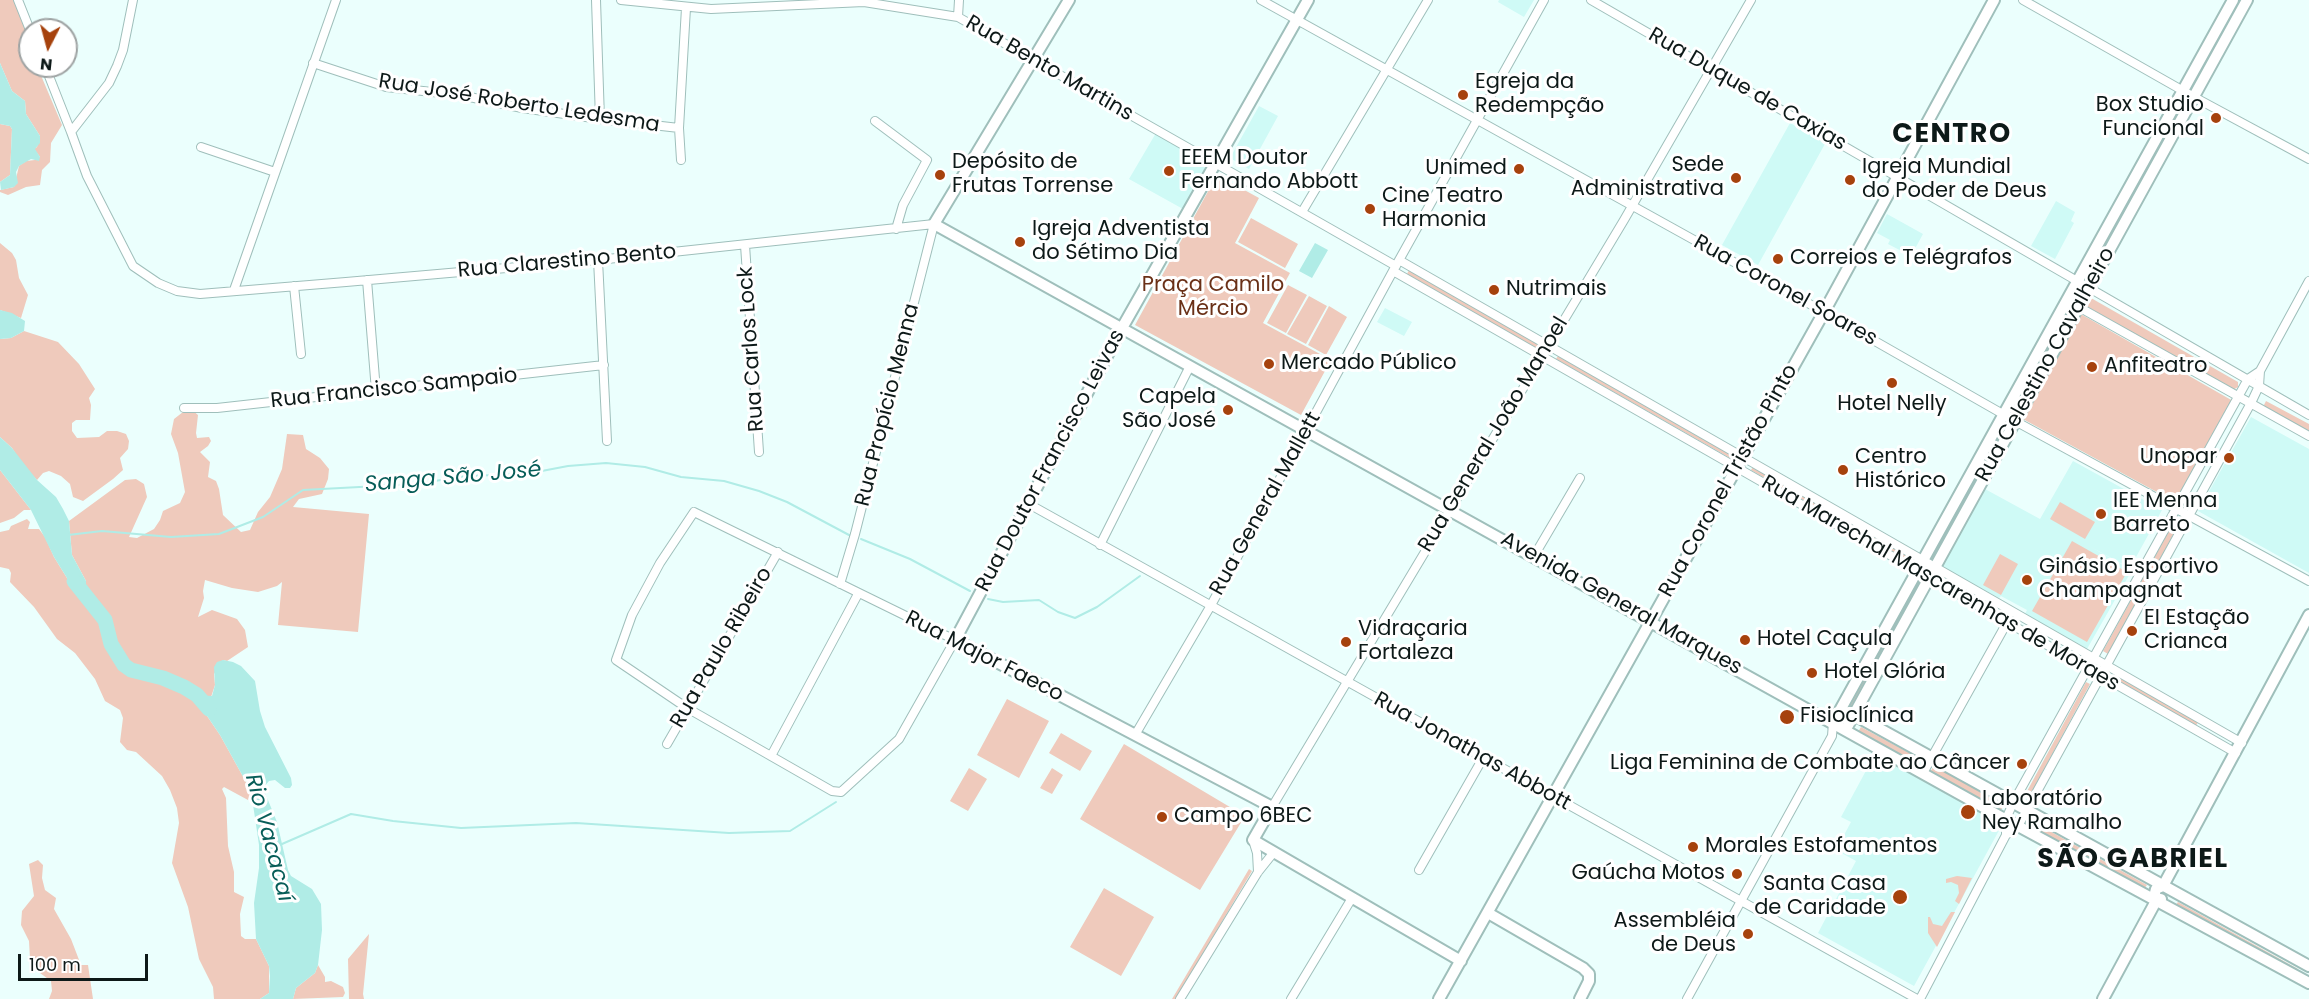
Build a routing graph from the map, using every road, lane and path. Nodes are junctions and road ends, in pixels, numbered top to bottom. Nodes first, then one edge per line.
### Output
1 (18, 0) edge
2 (133, 0) edge
3 (336, 0) edge
4 (596, 0) edge
5 (621, 0) edge
6 (958, 0) edge
7 (1069, 0) edge
8 (1261, 0) edge
9 (1308, 0) edge
10 (1428, 0) edge
11 (1544, 0) edge
12 (1592, 0) edge
13 (1752, 0) edge
14 (1994, 0) edge
15 (2023, 0) edge
16 (2233, 0) edge
17 (2247, 0) edge
18 (864, 1) edge
19 (686, 8) junction
20 (958, 17) junction
21 (25, 18) edge
22 (1297, 20) junction
23 (1034, 61) junction
24 (313, 63) junction
25 (1386, 69) junction
26 (1710, 69) junction
27 (50, 78) edge
28 (2183, 91) junction
29 (2194, 97) junction
30 (600, 119) junction
31 (875, 120) dead end
32 (1477, 120) junction
33 (679, 128) junction
34 (71, 132) junction
35 (201, 147) dead end
36 (2309, 159) edge
37 (681, 160) dead end
38 (1216, 164) junction
39 (274, 172) junction
40 (1898, 177) junction
41 (1632, 206) junction
42 (1302, 212) junction
43 (934, 225) junction
44 (896, 229) junction
45 (744, 245) junction
46 (598, 260) junction
47 (1396, 265) junction
48 (367, 280) junction
49 (2078, 281) junction
50 (2309, 281) edge
51 (294, 286) junction
52 (2089, 288) junction
53 (234, 290) junction
54 (2068, 300) junction
55 (2078, 307) junction
56 (1824, 312) junction
57 (1122, 328) junction
58 (1548, 345) junction
59 (301, 354) dead end
60 (1542, 356) junction
61 (604, 365) junction
62 (1190, 366) junction
63 (2260, 371) junction
64 (2248, 380) junction
65 (2259, 386) junction
66 (376, 391) junction
67 (2239, 397) junction
68 (2251, 403) junction
69 (184, 408) dead end
70 (2005, 415) junction
71 (2309, 415) edge
72 (2015, 421) junction
73 (1306, 430) junction
74 (2309, 436) edge
75 (608, 441) dead end
76 (759, 452) dead end
77 (1740, 462) junction
78 (1580, 478) dead end
79 (1027, 503) junction
80 (1449, 509) junction
81 (2176, 509) junction
82 (2189, 516) junction
83 (1100, 544) junction
84 (778, 552) junction
85 (1534, 556) junction
86 (1921, 567) junction
87 (1932, 573) junction
88 (2309, 580) edge
89 (840, 584) junction
90 (858, 594) junction
91 (1210, 606) junction
92 (2012, 612) junction
93 (2309, 615) edge
94 (1652, 621) junction
95 (2007, 622) junction
96 (955, 640) junction
97 (2093, 658) junction
98 (2106, 666) junction
99 (2088, 668) junction
100 (2101, 675) junction
101 (1346, 682) junction
102 (687, 708) junction
103 (1841, 708) junction
104 (1853, 714) junction
105 (1833, 723) junction
106 (2208, 723) junction
107 (1845, 729) junction
108 (2202, 734) junction
109 (1136, 735) junction
110 (1832, 736) junction
111 (2242, 742) junction
112 (667, 744) dead end
113 (2236, 753) junction
114 (771, 756) junction
115 (1482, 758) junction
116 (1931, 758) junction
117 (1923, 773) junction
118 (1553, 797) junction
119 (2013, 803) junction
120 (1272, 807) junction
121 (2026, 810) junction
122 (2006, 819) junction
123 (2018, 826) junction
124 (2006, 835) junction
125 (1253, 840) junction
126 (2094, 847) junction
127 (1275, 852) junction
128 (2085, 863) junction
129 (1419, 870) dead end
130 (1258, 872) junction
131 (2163, 886) junction
132 (1352, 898) junction
133 (1740, 901) junction
134 (2156, 901) junction
135 (1488, 913) junction
136 (1461, 961) junction
137 (2308, 966) edge
138 (2305, 981) edge
139 (1180, 999) edge
140 (1291, 999) edge
141 (1439, 999) edge
142 (1580, 999) edge
143 (1687, 999) edge
144 (1919, 999) edge
145 (2103, 999) edge

1 - 21 street
2 - 34 street
3 - 24 street
4 - 30 street
5 - 19 street, Rua Bento Martins
6 - 20 street
7 - 23 main road
8 - 22 street, Rua Coronel Soares
9 - 22 main road, Rua Doutor Francisco Leivas
10 - 25 street
11 - 32 street, Rua General Mallett
12 - 26 street, Rua Duque de Caxias
13 - 26 street, Rua General João Manoel
14 - 40 main road, Rua Coronel Tristão Pinto
15 - 28 street
16 - 28 main road, Rua Celestino Cavalheiro
17 - 29 main road, Rua Celestino Cavalheiro
18 - 19 street, Rua Bento Martins
18 - 20 street, Rua Bento Martins
19 - 33 street, Rua José Roberto Ledesma
20 - 23 street, Rua Bento Martins
22 - 25 street, Rua Coronel Soares
22 - 38 main road, Rua Doutor Francisco Leivas
23 - 38 street, Rua Bento Martins
23 - 43 main road
24 - 30 street, Rua José Roberto Ledesma
24 - 39 street
25 - 32 street, Rua Coronel Soares
25 - 42 street
26 - 40 street, Rua Duque de Caxias
26 - 41 street, Rua General João Manoel
27 - 34 street, Rua Clarestino Bento
28 - 29 street
28 - 49 main road, Rua Celestino Cavalheiro
29 - 36 street
29 - 52 main road, Rua Celestino Cavalheiro
30 - 33 street, Rua José Roberto Ledesma
31 - 44 street
32 - 41 street, Rua Coronel Soares
32 - 47 street, Rua General Mallett
33 - 37 street
34 - 53 street, Rua Clarestino Bento
35 - 39 street
38 - 42 street, Rua Marechal Mascarenhas de Moraes
38 - 57 main road, Rua Doutor Francisco Leivas
39 - 53 street
40 - 49 street, Rua Duque de Caxias
40 - 56 main road, Rua Coronel Tristão Pinto
41 - 56 street, Rua Coronel Soares
41 - 58 street, Rua General João Manoel
42 - 47 street, Rua Marechal Mascarenhas de Moraes
43 - 44 street, Rua Clarestino Bento
43 - 57 main road, Avenida General Marques
43 - 89 street, Rua Propício Menna
44 - 45 street, Rua Clarestino Bento
45 - 46 street, Rua Clarestino Bento
45 - 76 street, Rua Carlos Lock
46 - 48 street, Rua Clarestino Bento
46 - 61 street
47 - 58 street, Rua Marechal Mascarenhas de Moraes
47 - 60 street, Rua Marechal Mascarenhas de Moraes
47 - 73 street, Rua General Mallett
48 - 51 street, Rua Clarestino Bento
48 - 66 street
49 - 52 street, Rua Duque de Caxias
49 - 54 main road, Rua Celestino Cavalheiro
50 - 63 street
51 - 53 street, Rua Clarestino Bento
51 - 59 street
52 - 55 main road, Rua Celestino Cavalheiro
52 - 64 street, Rua Duque de Caxias
54 - 55 street
54 - 70 main road, Rua Celestino Cavalheiro
55 - 67 street
55 - 72 main road, Rua Celestino Cavalheiro
56 - 70 street, Rua Coronel Soares
56 - 77 main road, Rua Coronel Tristão Pinto
57 - 62 main road, Avenida General Marques
57 - 79 main road, Rua Doutor Francisco Leivas
58 - 60 street, Rua General João Manoel
58 - 77 street, Rua Marechal Mascarenhas de Moraes
60 - 77 street, Rua Marechal Mascarenhas de Moraes
60 - 80 street, Rua General João Manoel
61 - 66 street, Rua Francisco Sampaio
61 - 75 street
62 - 73 main road, Avenida General Marques
62 - 83 street
63 - 64 street
63 - 65 street
64 - 65 street, Rua Duque de Caxias
64 - 67 street
65 - 68 street
65 - 71 street, Rua Duque de Caxias
66 - 69 street, Rua Francisco Sampaio
67 - 68 street
67 - 81 street
68 - 74 street
68 - 82 street
70 - 72 street, Rua Coronel Soares
70 - 86 main road, Rua Celestino Cavalheiro
72 - 81 street, Rua Coronel Soares
72 - 87 main road, Rua Celestino Cavalheiro
73 - 80 main road, Avenida General Marques
73 - 91 street, Rua General Mallett
77 - 86 street, Rua Marechal Mascarenhas de Moraes
77 - 94 main road, Rua Coronel Tristão Pinto
78 - 85 street
79 - 83 street, Rua Jonathas Abbott
79 - 96 main road, Rua Doutor Francisco Leivas
80 - 85 main road, Avenida General Marques
80 - 101 street, Rua General João Manoel
81 - 82 street, Rua Coronel Soares
81 - 97 street
82 - 88 street, Rua Coronel Soares
82 - 98 street
83 - 91 street, Rua Jonathas Abbott
84 - 89 street, Rua Major Faeco
84 - 102 street, Rua Paulo Ribeiro
84 - 102 street, Rua Major Faeco
85 - 94 main road, Avenida General Marques
86 - 87 street, Rua Marechal Mascarenhas de Moraes
86 - 103 main road, Rua Celestino Cavalheiro
87 - 92 street, Rua Marechal Mascarenhas de Moraes
87 - 95 street, Rua Marechal Mascarenhas de Moraes
87 - 104 main road, Rua Celestino Cavalheiro
89 - 90 street, Rua Major Faeco
90 - 96 street, Rua Major Faeco
90 - 114 street
91 - 101 street, Rua Jonathas Abbott
91 - 109 street, Rua General Mallett
92 - 95 street
92 - 97 street, Rua Marechal Mascarenhas de Moraes
93 - 111 main road
94 - 105 main road, Avenida General Marques
94 - 118 main road, Rua Coronel Tristão Pinto
95 - 99 street, Rua Marechal Mascarenhas de Moraes
95 - 116 street
96 - 109 main road, Rua Major Faeco
96 - 114 street
97 - 98 street, Rua Marechal Mascarenhas de Moraes
97 - 99 street
98 - 100 street
98 - 106 street, Rua Marechal Mascarenhas de Moraes
99 - 100 street, Rua Marechal Mascarenhas de Moraes
99 - 119 street
100 - 108 street, Rua Marechal Mascarenhas de Moraes
100 - 121 street
101 - 115 street, Rua Jonathas Abbott
101 - 120 street, Rua General João Manoel
102 - 112 street, Rua Paulo Ribeiro
102 - 114 street
103 - 104 main road
103 - 105 main road, Rua Celestino Cavalheiro
104 - 107 main road, Rua Celestino Cavalheiro
104 - 116 main road
105 - 107 main road, Avenida General Marques
105 - 110 street
106 - 108 street
106 - 111 street, Rua Marechal Mascarenhas de Moraes
107 - 110 street
107 - 117 main road, Avenida General Marques
108 - 113 street, Rua Marechal Mascarenhas de Moraes
109 - 120 main road, Rua Major Faeco
110 - 133 street
111 - 113 main road
113 - 131 main road
115 - 118 street, Rua Jonathas Abbott
115 - 129 street
116 - 117 street
116 - 119 main road
117 - 122 main road, Avenida General Marques
118 - 133 street, Rua Jonathas Abbott
118 - 135 main road, Rua Coronel Tristão Pinto
119 - 121 main road
119 - 122 street
120 - 125 main road, Rua General João Manoel
121 - 123 street
121 - 126 main road
122 - 123 main road, Avenida General Marques
122 - 124 street
123 - 124 street
123 - 128 main road, Avenida General Marques
124 - 144 street
125 - 127 main road
125 - 130 street
126 - 128 main road
126 - 131 main road
127 - 130 street
127 - 132 main road
128 - 134 main road, Avenida General Marques
130 - 139 street
131 - 134 main road
131 - 137 main road
132 - 136 main road
132 - 140 street
133 - 143 street
133 - 144 street, Rua Jonathas Abbott
134 - 138 main road, Avenida General Marques
134 - 145 main road
135 - 136 main road, Rua Coronel Tristão Pinto
135 - 142 main road
136 - 141 main road, Rua Coronel Tristão Pinto
137 - 138 main road

